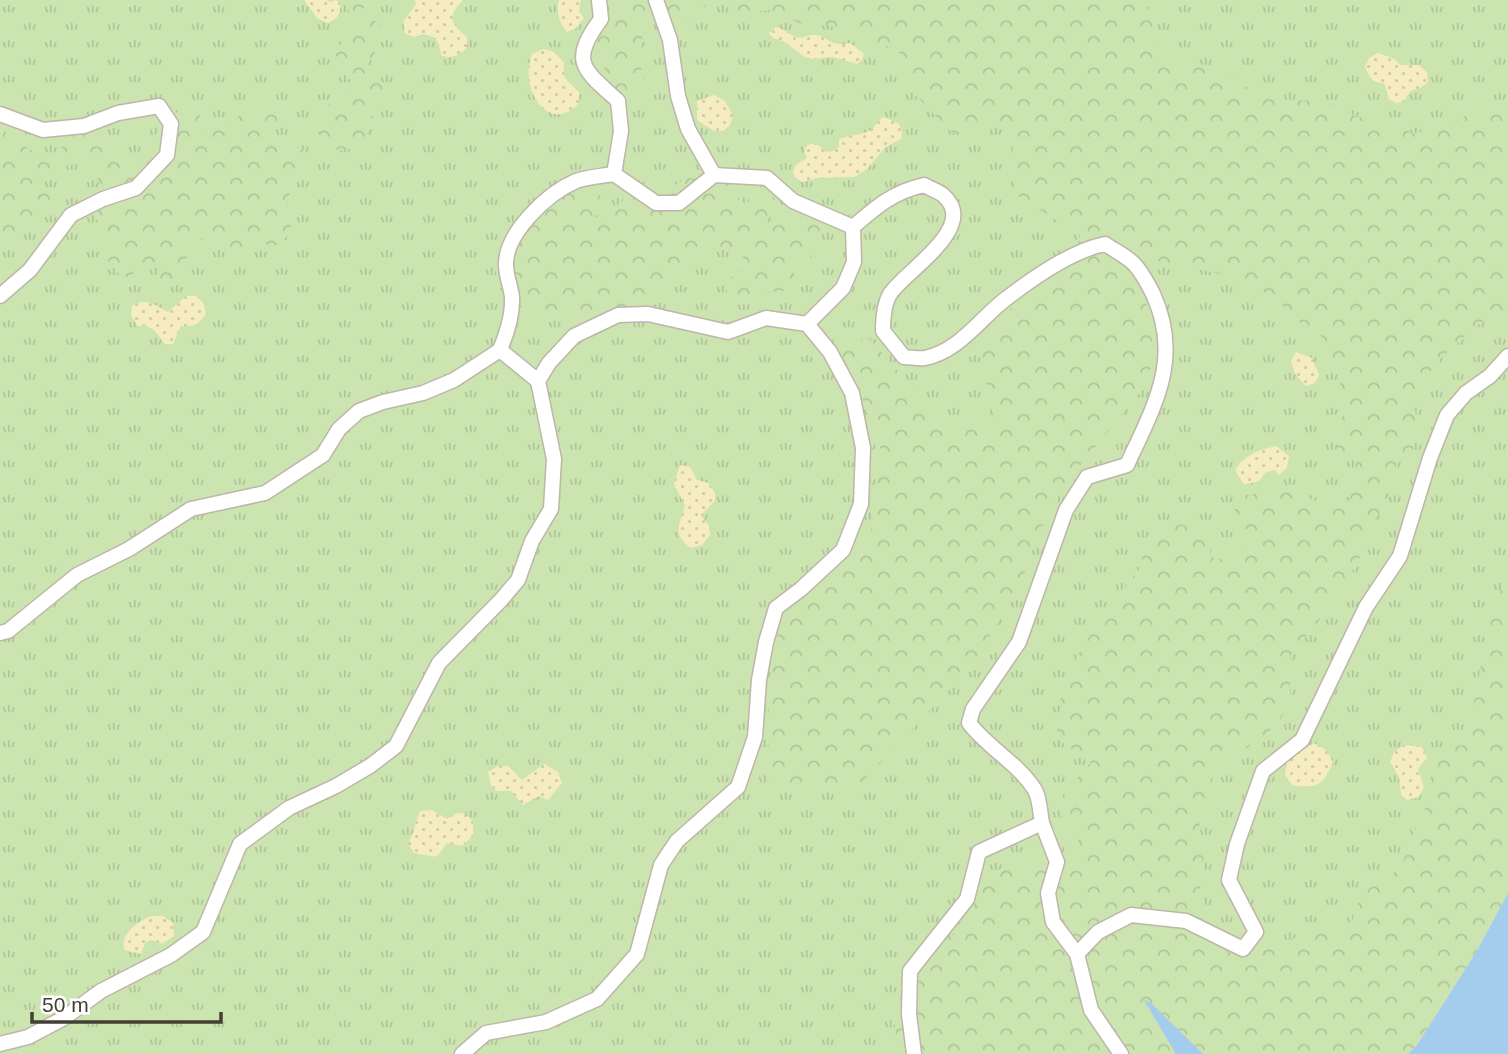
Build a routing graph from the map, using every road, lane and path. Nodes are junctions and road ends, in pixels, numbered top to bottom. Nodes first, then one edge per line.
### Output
1 (599, 0) edge
2 (656, 0) edge
3 (0, 114) edge
4 (614, 174) junction
5 (714, 175) junction
6 (853, 227) junction
7 (0, 296) edge
8 (807, 324) junction
9 (500, 350) junction
10 (1508, 356) edge
11 (538, 382) junction
12 (0, 633) edge
13 (1042, 822) junction
14 (1077, 954) junction
15 (0, 1044) edge
16 (462, 1054) edge
17 (914, 1054) edge
18 (1121, 1054) edge

1 - 4 lane
2 - 5 lane
3 - 7 lane
4 - 5 lane
4 - 9 lane
5 - 6 lane
6 - 8 lane
6 - 13 lane
8 - 11 lane
8 - 16 lane
9 - 11 lane
9 - 12 lane
10 - 14 lane
11 - 15 lane
13 - 14 lane
13 - 17 lane
14 - 18 lane

